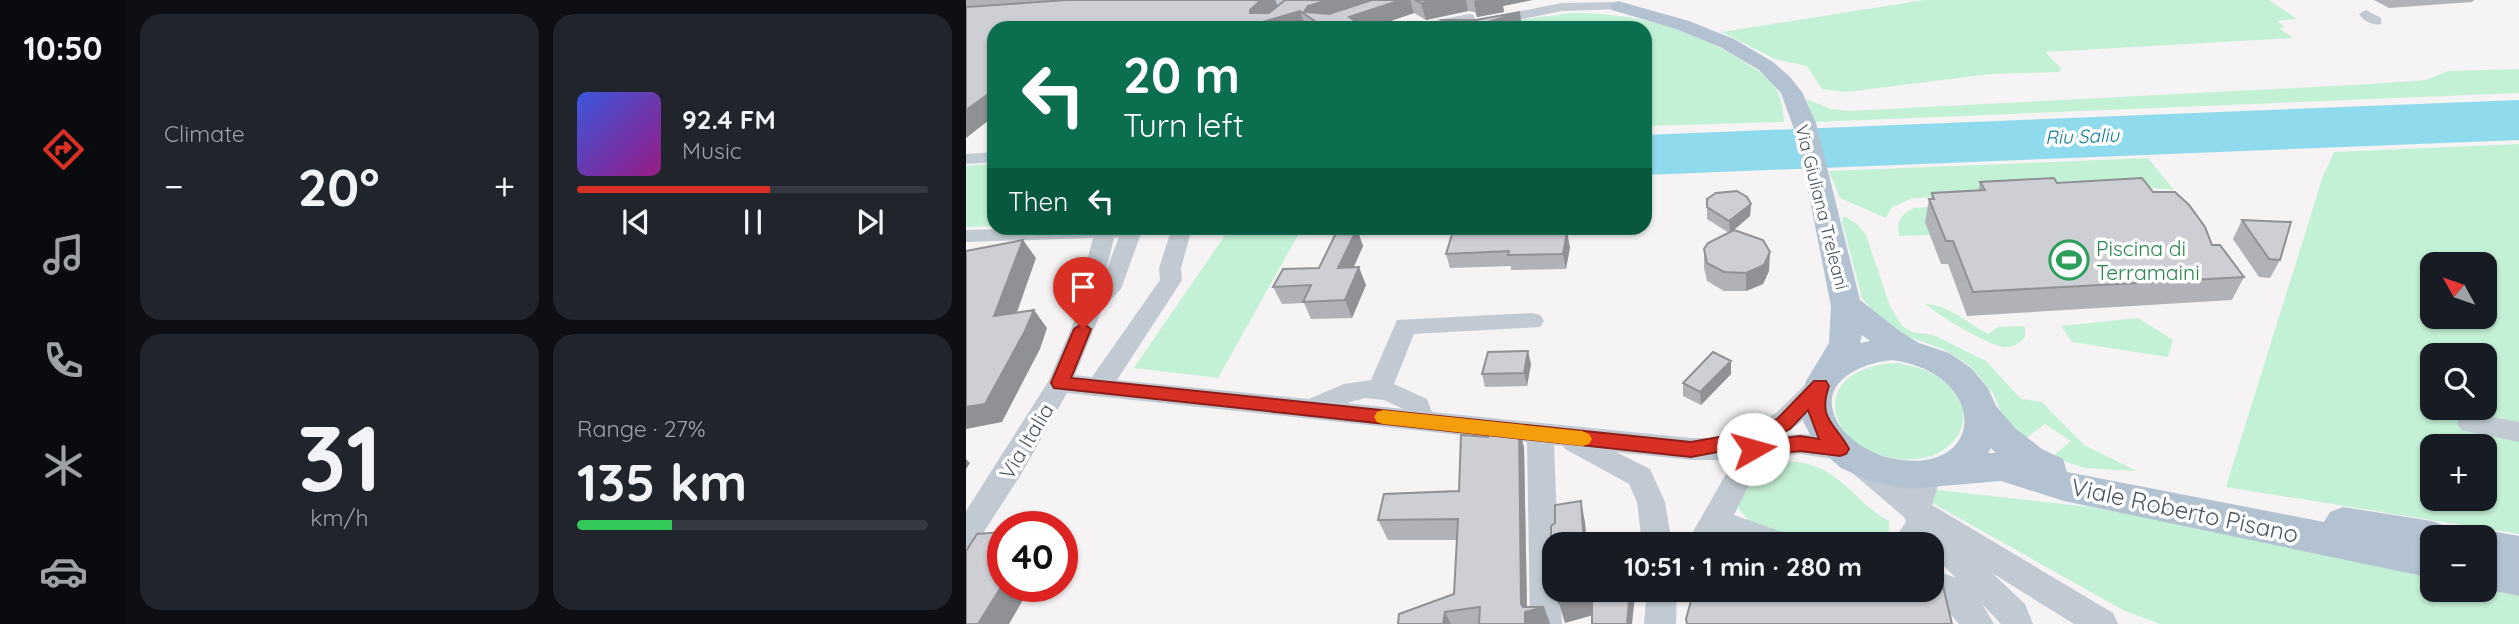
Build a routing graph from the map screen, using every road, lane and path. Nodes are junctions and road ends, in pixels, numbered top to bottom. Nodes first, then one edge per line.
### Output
1 (1293, 0) edge
2 (1299, 0) edge
3 (1554, 0) edge
4 (1222, 2) edge
5 (1670, 2) edge
6 (1611, 4) edge
7 (1284, 12) edge
8 (1452, 21) edge
9 (1491, 21) edge
10 (1706, 34) junction
11 (987, 158) edge
12 (966, 159) edge
13 (994, 235) edge
14 (1104, 235) edge
15 (1131, 235) edge
16 (1180, 235) edge
17 (966, 236) edge
18 (1845, 302) junction
19 (1093, 303) junction
20 (1532, 321) dead end
21 (1913, 352) junction
22 (1824, 381) junction
23 (1060, 383) junction
24 (1099, 387) junction
25 (1380, 387) junction
26 (1312, 409) junction
27 (1982, 412) junction
28 (1420, 421) junction
29 (2470, 423) dead end
30 (2519, 432) edge
31 (1553, 435) junction
32 (1691, 449) junction
33 (1753, 449) junction
34 (1849, 455) junction
35 (1933, 472) junction
36 (1914, 526) edge
37 (1655, 532) edge
38 (1710, 532) edge
39 (966, 535) edge
40 (2420, 536) edge
41 (2497, 549) edge
42 (2519, 553) edge
43 (2420, 559) edge
44 (2497, 573) edge
45 (2519, 578) edge
46 (1944, 589) edge
47 (2075, 607) junction
48 (1546, 624) edge
49 (1978, 624) edge
50 (2017, 624) edge
51 (2102, 624) edge
52 (2116, 624) edge

1 - 4 street
2 - 7 street
3 - 8 street
5 - 6 main road
5 - 10 main road, Via Giuliana Treleani
6 - 9 street
6 - 10 main road, Via Giuliana Treleani
10 - 18 main road, Via Giuliana Treleani
11 - 12 street
13 - 17 street
14 - 19 street, Via Italia
15 - 19 street, Via Italia
16 - 24 street
18 - 21 main road, Via Giuliana Treleani
18 - 22 main road, Via Giuliana Treleani
19 - 23 street, Via Italia
20 - 25 street
21 - 22 main road
21 - 27 main road
22 - 32 street
22 - 34 main road
23 - 24 street
23 - 39 street, Via Italia
24 - 26 street
25 - 26 street
25 - 28 street
26 - 28 street
27 - 35 main road
27 - 40 main road, Viale Roberto Pisano
28 - 31 street
29 - 30 street
31 - 32 street
31 - 37 street
31 - 48 street
32 - 33 street
33 - 34 street
33 - 38 street
34 - 35 main road
34 - 36 street
35 - 36 street
35 - 43 main road, Viale Roberto Pisano
36 - 47 street
36 - 50 street
41 - 42 main road
44 - 45 main road
46 - 49 street
47 - 51 street
47 - 52 street

